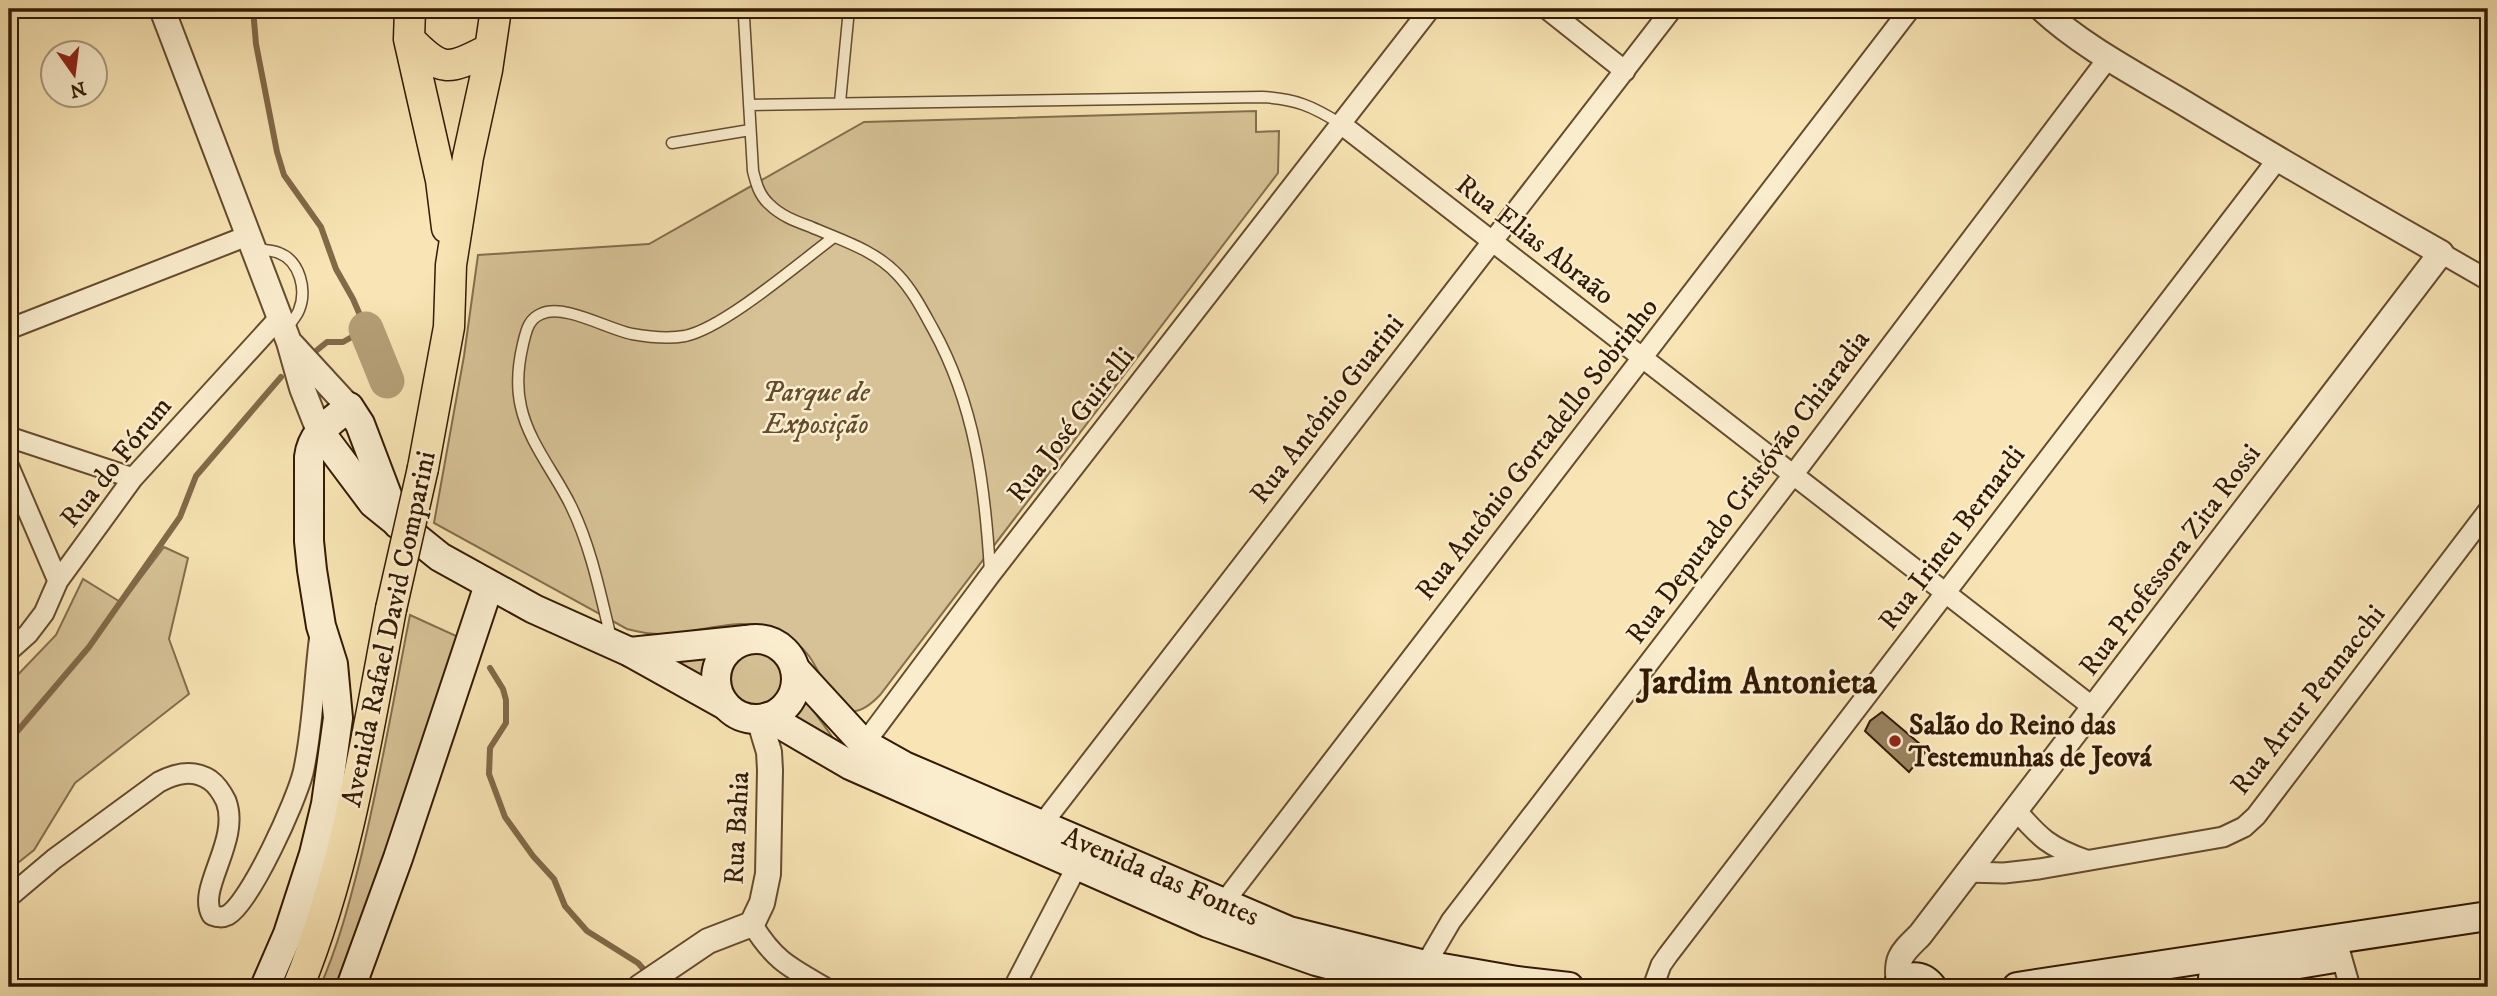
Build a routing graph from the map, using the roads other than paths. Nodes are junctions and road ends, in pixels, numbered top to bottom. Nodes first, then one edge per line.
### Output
1 (162, 9) edge
2 (410, 9) edge
3 (496, 9) edge
4 (741, 9) edge
5 (849, 9) edge
6 (1430, 9) edge
7 (1547, 9) edge
8 (1672, 9) edge
9 (1910, 9) edge
10 (2042, 9) edge
11 (409, 39) junction
12 (490, 49) junction
13 (2109, 57) junction
14 (1625, 71) junction
15 (840, 102) junction
16 (749, 105) junction
17 (1341, 124) junction
18 (750, 130) junction
19 (673, 143) dead end
20 (2277, 160) junction
21 (834, 237) junction
22 (1491, 241) junction
23 (249, 242) junction
24 (2441, 253) junction
25 (451, 265) junction
26 (2488, 280) edge
27 (9, 329) edge
28 (284, 331) junction
29 (1643, 358) junction
30 (349, 407) junction
31 (319, 431) junction
32 (9, 437) edge
33 (368, 443) junction
34 (341, 461) junction
35 (9, 467) edge
36 (1793, 475) junction
37 (133, 478) junction
38 (2488, 511) edge
39 (398, 524) junction
40 (990, 575) junction
41 (58, 581) junction
42 (489, 585) junction
43 (1945, 593) junction
44 (321, 626) junction
45 (749, 639) junction
46 (621, 648) junction
47 (9, 651) edge
48 (795, 669) junction
49 (725, 705) junction
50 (2094, 708) junction
51 (764, 718) junction
52 (857, 754) junction
53 (2015, 809) junction
54 (1034, 835) junction
55 (2087, 860) junction
56 (1077, 866) junction
57 (1966, 872) junction
58 (9, 897) edge
59 (1216, 913) junction
60 (2488, 916) edge
61 (752, 924) junction
62 (1920, 935) junction
63 (2488, 936) edge
64 (2339, 948) junction
65 (2238, 973) edge
66 (1418, 980) edge
67 (1933, 985) edge
68 (1897, 986) edge
69 (265, 987) edge
70 (298, 987) edge
71 (351, 987) edge
72 (640, 987) edge
73 (824, 987) edge
74 (1014, 987) edge
75 (1569, 987) edge
76 (1653, 987) edge
77 (2017, 987) edge
78 (2152, 987) edge
79 (2350, 987) edge

1 - 23 street
2 - 11 main road, Avenida Rafael David Comparini
3 - 12 main road, Avenida Rafael David Comparini
4 - 16 lane
5 - 15 lane
6 - 17 street, Rua José Guirelli
7 - 14 street
8 - 14 street, Rua Antônio Guarini
9 - 29 street, Rua Antônio Gortadello Sobrinho
10 - 13 street
11 - 12 main road
11 - 25 main road, Avenida Rafael David Comparini
12 - 25 main road, Avenida Rafael David Comparini
13 - 20 street
13 - 36 street, Rua Deputado Cristóvão Chiaradia
14 - 22 street, Rua Antônio Guarini
15 - 16 lane
15 - 17 lane
16 - 18 lane
17 - 22 street, Rua Elias Abraão
17 - 40 street, Rua José Guirelli
18 - 19 lane
18 - 21 lane
20 - 24 street
20 - 43 street, Rua Irineu Bernardi
21 - 40 lane
21 - 46 lane
22 - 29 street, Rua Elias Abraão
22 - 54 street, Rua Antônio Guarini
23 - 27 street
23 - 28 street
23 - 28 lane
24 - 26 street
24 - 50 street, Rua Professora Zita Rossi
25 - 70 main road, Avenida Rafael David Comparini, bridge
28 - 30 street
28 - 31 street
28 - 37 street, Rua do Fórum
29 - 36 street, Rua Elias Abraão
29 - 59 street, Rua Antônio Gortadello Sobrinho
30 - 31 main road
30 - 33 main road
31 - 34 main road, Avenida das Fontes
31 - 44 main road
32 - 37 street
33 - 34 main road
33 - 39 main road
34 - 39 main road, Avenida das Fontes
35 - 41 street
36 - 43 street, Rua Elias Abraão
36 - 66 street, Rua Deputado Cristóvão Chiaradia
37 - 41 street, Rua do Fórum
38 - 55 street, Rua Artur Pennacchi
39 - 42 main road, Avenida das Fontes
40 - 52 street, Rua José Guirelli
41 - 47 street, Rua do Fórum
42 - 46 main road, Avenida das Fontes
42 - 71 main road
43 - 50 street, Rua Elias Abraão
43 - 76 street, Rua Irineu Bernardi
44 - 58 street
44 - 69 main road
45 - 46 main road, Avenida das Fontes
45 - 48 main road, Avenida das Fontes
45 - 49 main road
46 - 49 main road, Avenida das Fontes
48 - 51 main road
48 - 52 main road, Avenida das Fontes
49 - 51 main road, Avenida das Fontes
50 - 53 street, Rua Professora Zita Rossi
51 - 52 main road, Avenida das Fontes
51 - 61 street, Rua Bahia
52 - 54 main road, Avenida das Fontes
53 - 55 street
53 - 57 street, Rua Professora Zita Rossi
54 - 56 main road, Avenida das Fontes
54 - 59 main road, Avenida das Fontes
55 - 57 street, Rua Artur Pennacchi
56 - 59 main road, Avenida das Fontes
56 - 74 street
57 - 62 street, Rua Professora Zita Rossi
59 - 66 main road, Avenida das Fontes
60 - 64 main road
61 - 72 street
61 - 73 street, Rua Bahia
62 - 67 street
62 - 68 street, Rua Professora Zita Rossi
63 - 64 main road
64 - 65 main road
64 - 79 street
65 - 77 main road
65 - 78 main road
66 - 75 main road, Avenida das Fontes
67 - 68 main road

